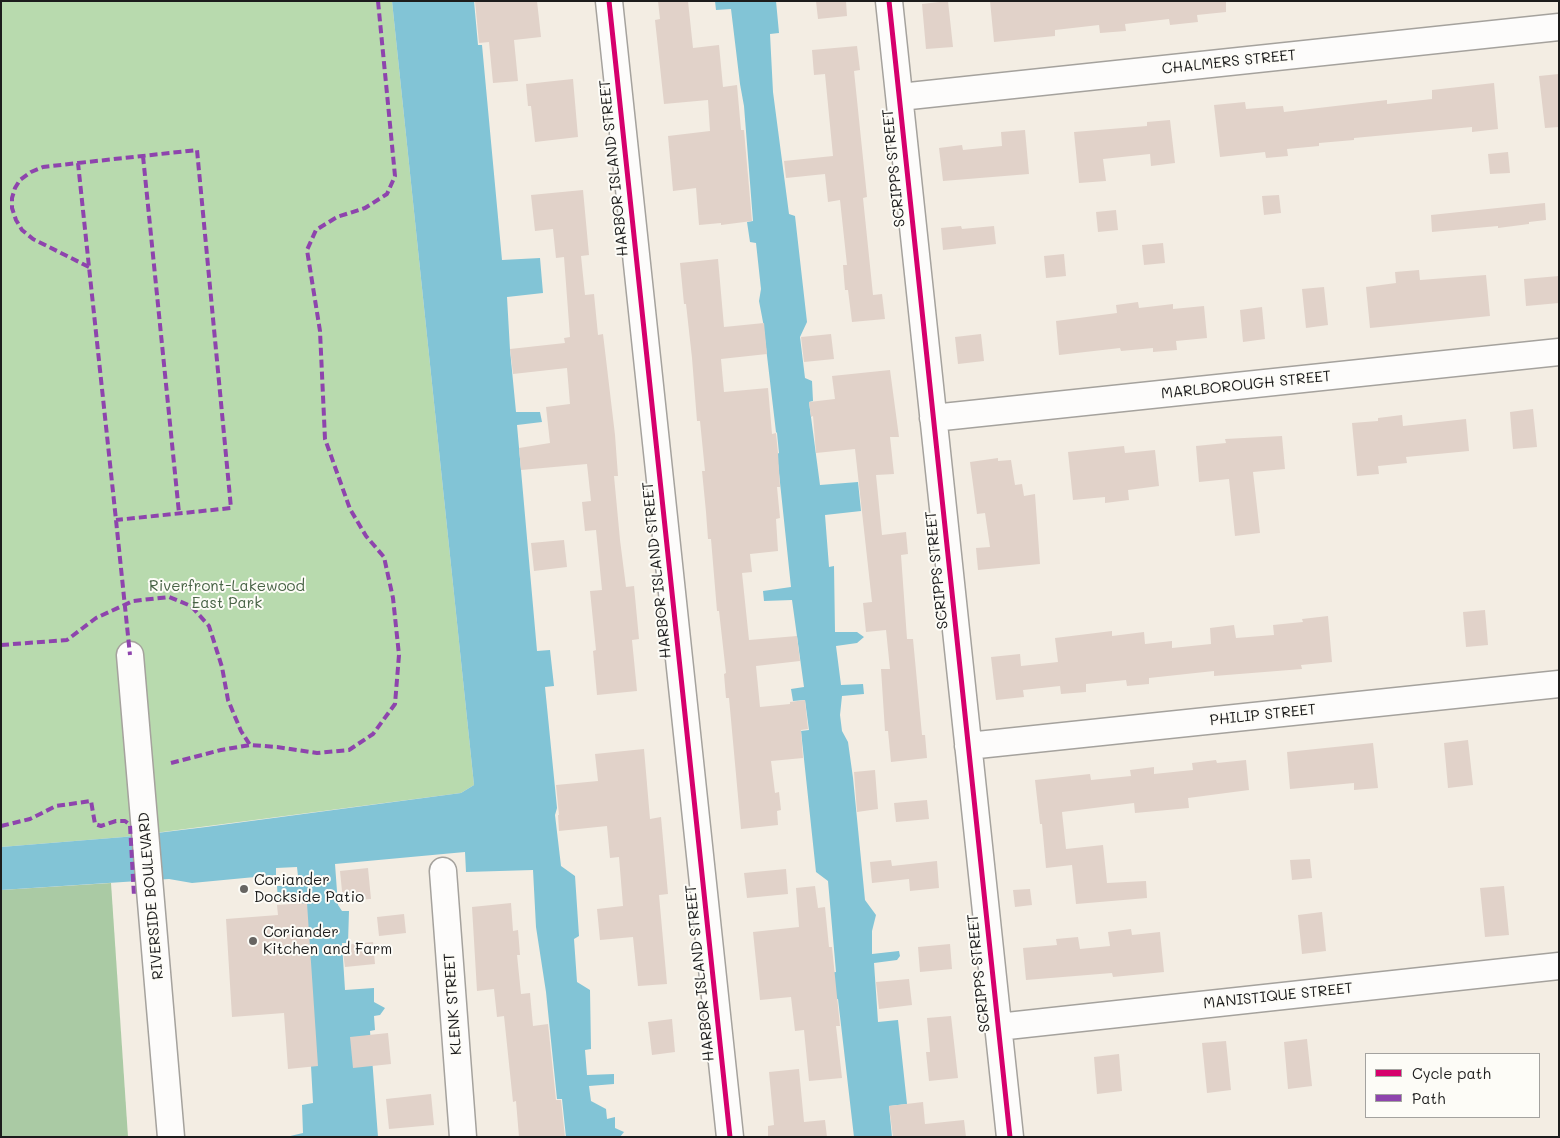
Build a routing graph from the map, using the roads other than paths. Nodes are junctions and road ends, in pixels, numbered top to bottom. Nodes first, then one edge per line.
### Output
1 (609, 1) edge
2 (889, 1) edge
3 (1559, 27) edge
4 (900, 97) junction
5 (1559, 352) edge
6 (934, 418) junction
7 (130, 655) dead end
8 (1559, 684) edge
9 (968, 746) junction
10 (443, 871) dead end
11 (1559, 966) edge
12 (998, 1027) junction
13 (171, 1137) edge
14 (463, 1137) edge
15 (730, 1137) edge
16 (1010, 1137) edge

1 - 15 street, HARBOR ISLAND STREET
2 - 4 street, SCRIPPS STREET
3 - 4 street, CHALMERS STREET
4 - 6 street, SCRIPPS STREET
5 - 6 street, MARLBOROUGH STREET
6 - 9 street, SCRIPPS STREET
7 - 13 street, RIVERSIDE BOULEVARD
8 - 9 street, PHILIP STREET
9 - 12 street, SCRIPPS STREET
10 - 14 street, KLENK STREET
11 - 12 street, MANISTIQUE STREET
12 - 16 street, SCRIPPS STREET

